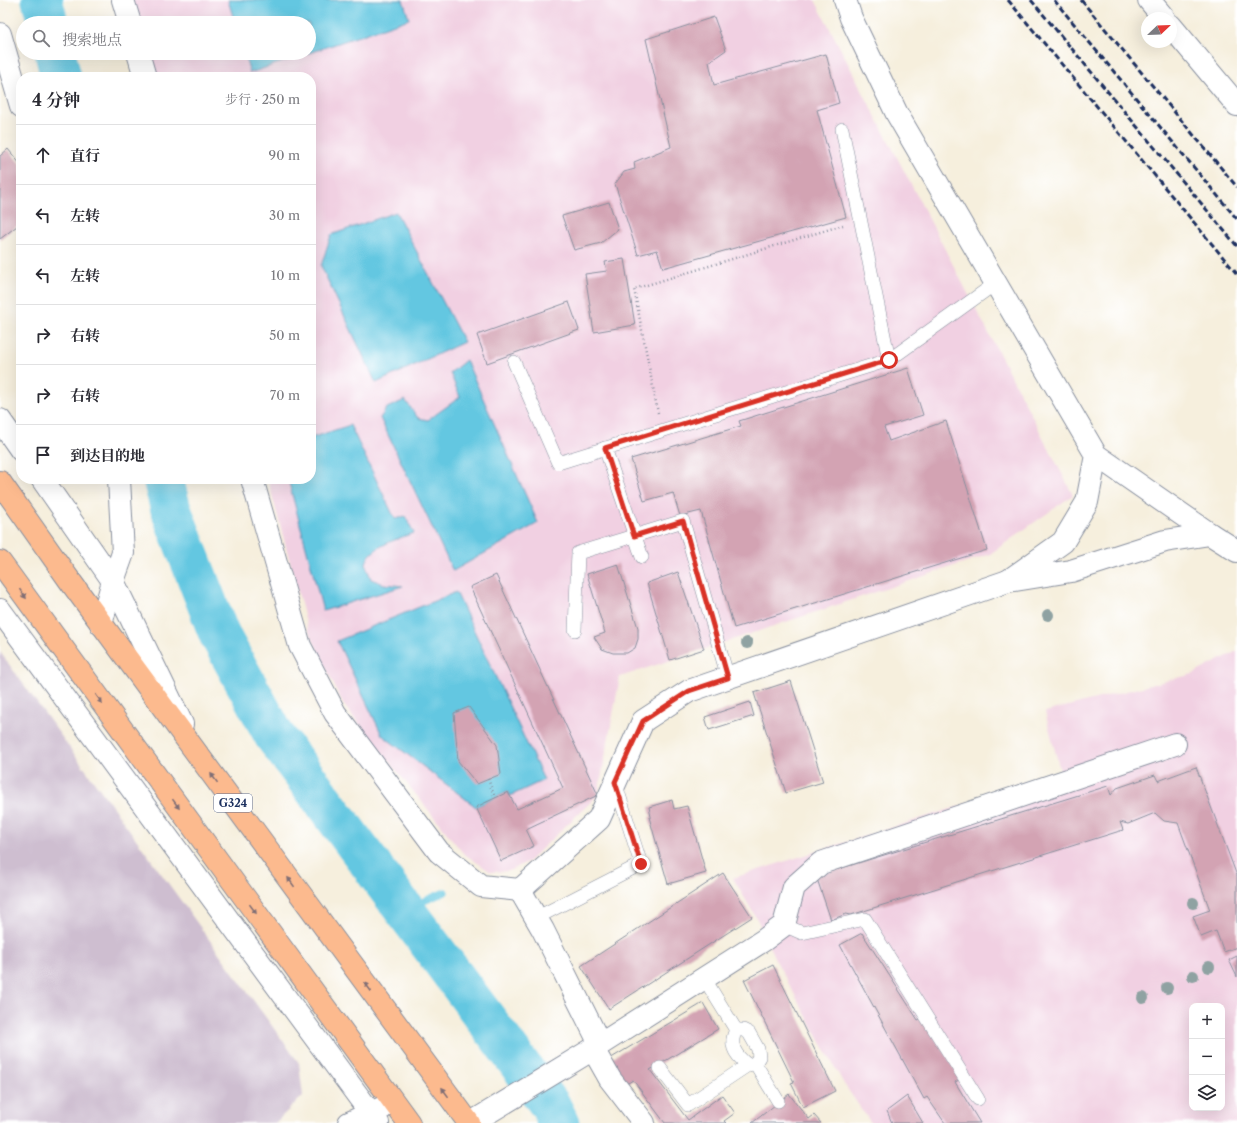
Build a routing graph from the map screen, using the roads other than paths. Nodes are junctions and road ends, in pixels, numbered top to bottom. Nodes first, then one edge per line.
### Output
1 (123, 0) edge
2 (845, 0) edge
3 (1149, 0) edge
4 (1159, 12) edge
5 (128, 16) edge
6 (1177, 33) edge
7 (0, 34) edge
8 (140, 60) edge
9 (144, 72) edge
10 (16, 89) edge
11 (1237, 105) edge
12 (842, 129) dead end
13 (996, 283) junction
14 (889, 360) junction
15 (514, 362) dead end
16 (0, 420) edge
17 (16, 443) edge
18 (605, 448) junction
19 (1096, 455) junction
20 (0, 482) edge
21 (45, 484) edge
22 (119, 484) edge
23 (253, 484) edge
24 (1210, 534) junction
25 (634, 536) junction
26 (1237, 552) edge
27 (642, 558) dead end
28 (0, 562) edge
29 (113, 581) junction
30 (1008, 581) junction
31 (0, 610) edge
32 (101, 624) junction
33 (575, 630) dead end
34 (728, 678) junction
35 (1175, 744) dead end
36 (195, 751) junction
37 (615, 782) junction
38 (520, 890) junction
39 (536, 918) junction
40 (784, 925) junction
41 (704, 978) junction
42 (736, 1030) junction
43 (593, 1049) junction
44 (752, 1064) junction
45 (660, 1068) dead end
46 (978, 1099) dead end
47 (778, 1101) dead end
48 (394, 1102) junction
49 (374, 1118) edge
50 (349, 1123) edge
51 (409, 1123) edge
52 (470, 1123) edge
53 (644, 1123) edge

1 - 5 street
2 - 13 street
3 - 4 street
6 - 11 street
7 - 10 street
8 - 9 street
12 - 14 lane
13 - 14 lane
13 - 19 street
14 - 18 lane
15 - 18 lane
16 - 17 street
18 - 25 lane
19 - 24 street
19 - 30 street
20 - 32 highway, G324
21 - 29 street
22 - 29 street
23 - 38 street
24 - 26 street
24 - 30 street
25 - 27 lane
25 - 33 lane
25 - 34 lane
28 -> 48 highway
29 - 32 street
29 - 36 street
30 - 34 street
31 - 49 street
32 - 36 highway, G324
34 - 37 street
35 - 40 street
52 -> 36 highway, G324
37 - 38 street
37 - 39 lane
38 - 39 street
39 - 43 street
40 - 41 street
40 - 46 lane
41 - 42 lane
41 - 43 street
42 - 44 lane
42 - 44 lane
43 - 52 street
43 - 53 street
44 - 45 lane
44 - 47 lane
48 - 49 street
48 - 51 highway
49 - 50 street

